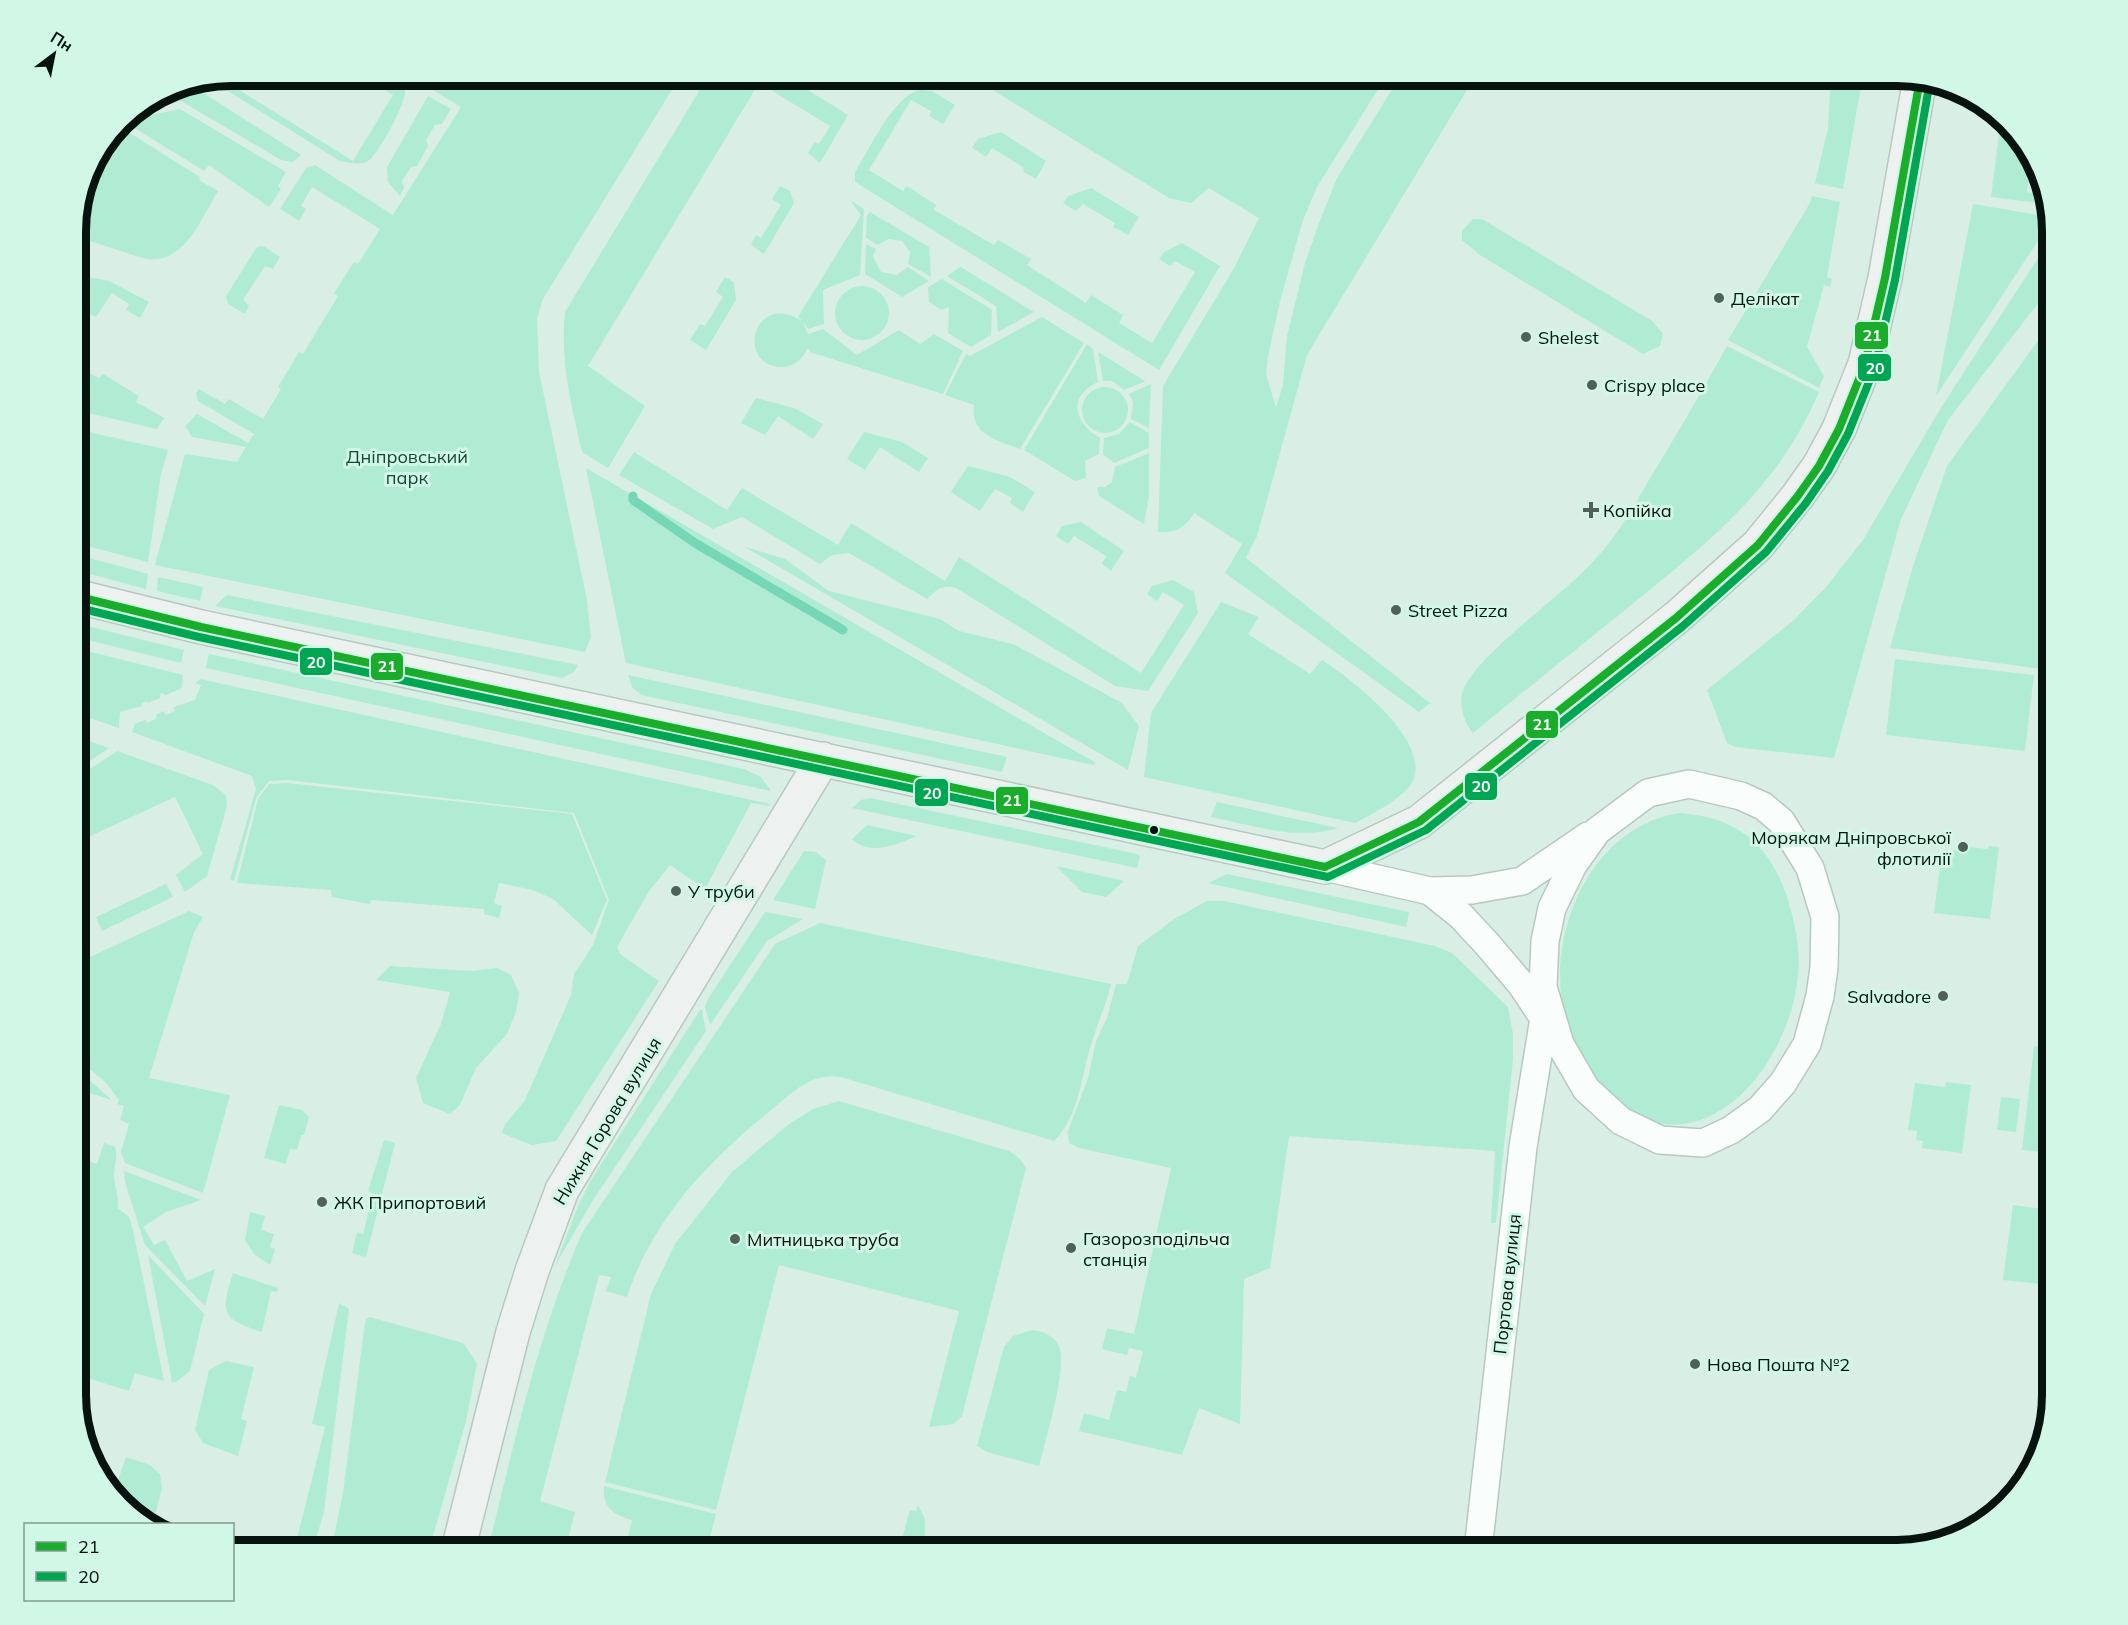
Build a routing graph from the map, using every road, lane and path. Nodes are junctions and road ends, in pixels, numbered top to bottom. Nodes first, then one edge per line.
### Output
1 (1919, 87) edge
2 (86, 599) edge
3 (823, 759) junction
4 (1597, 831) junction
5 (1325, 867) junction
6 (1430, 891) junction
7 (1544, 1018) junction
8 (1560, 1044) junction
9 (461, 1540) edge
10 (1479, 1540) edge

1 - 5 main road
2 - 3 main road
3 - 5 main road
3 - 9 main road, Нижня Горова вулиця
4 - 6 street
4 - 8 street
4 - 8 street
5 - 6 street
6 - 7 street
7 - 8 street
7 - 10 street, Портова вулиця

